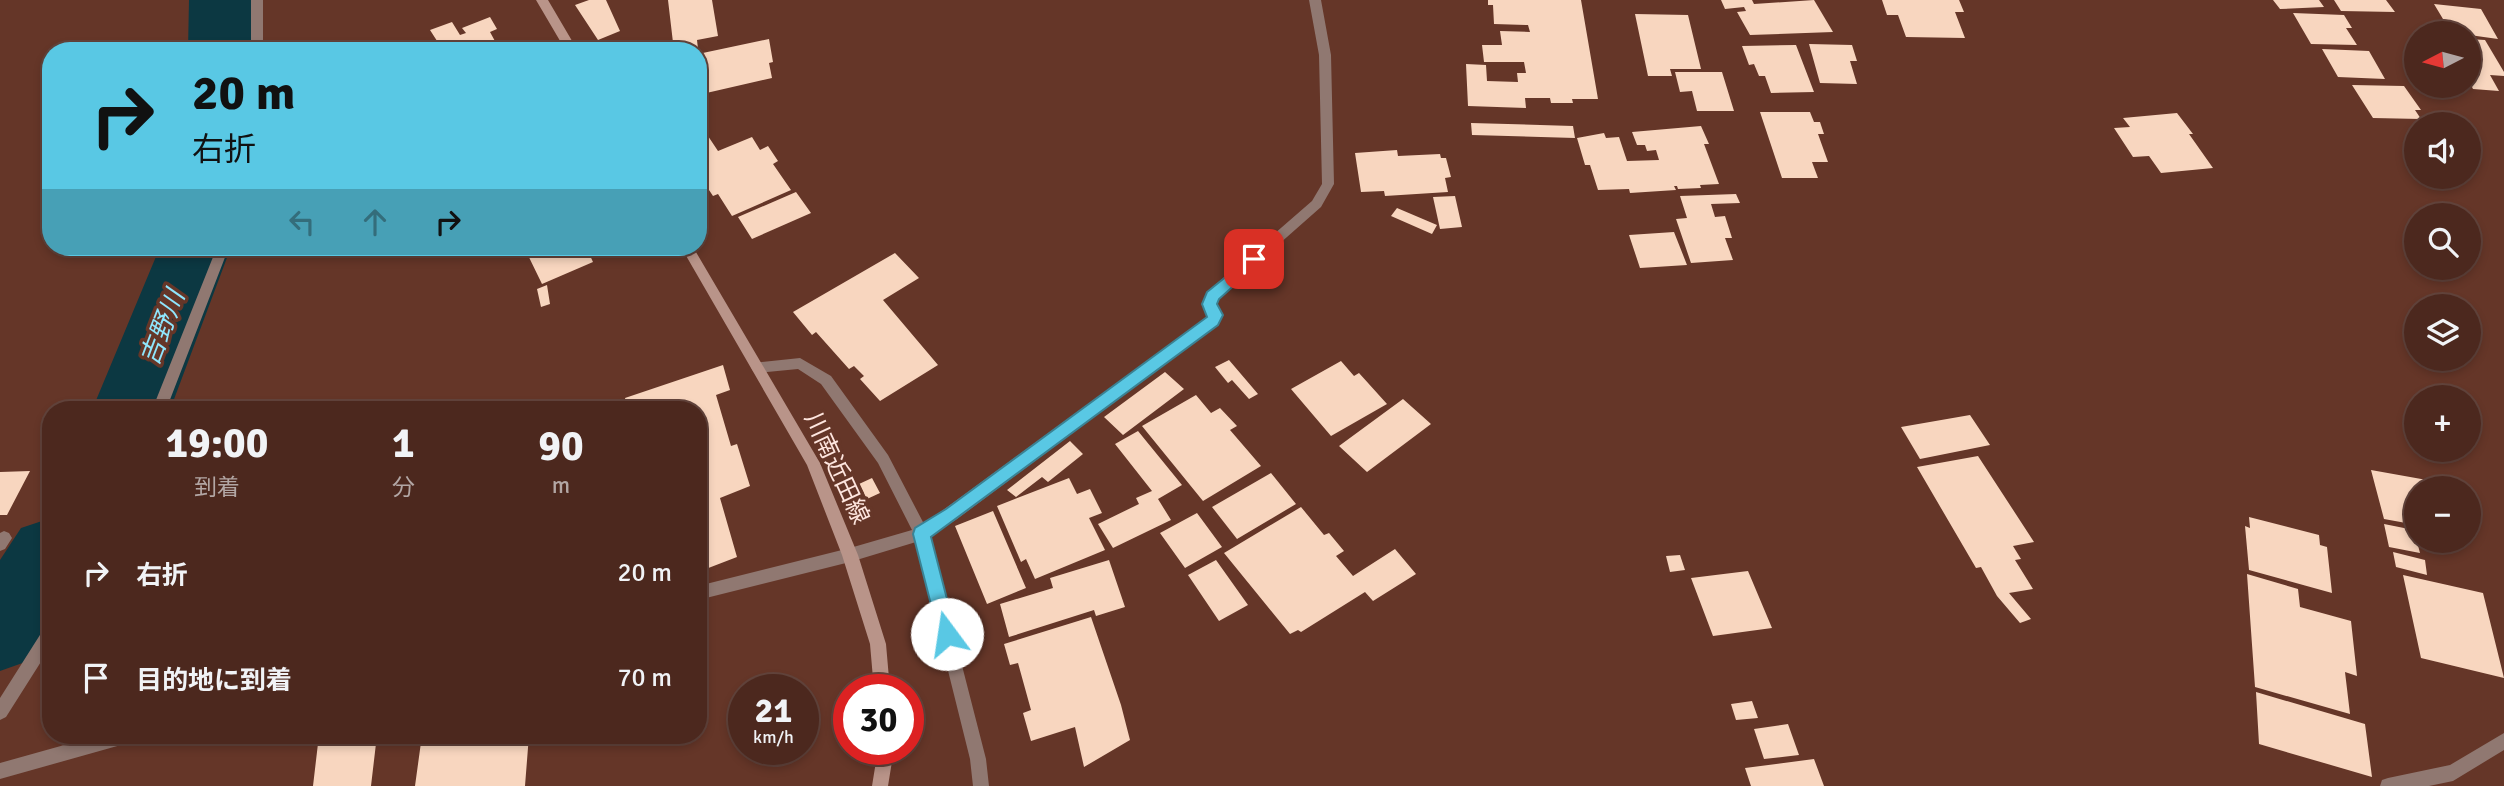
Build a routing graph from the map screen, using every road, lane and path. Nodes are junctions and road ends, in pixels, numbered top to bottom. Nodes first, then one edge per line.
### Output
1 (257, 0) edge
2 (542, 0) edge
3 (1315, 0) edge
4 (257, 42) edge
5 (567, 42) edge
6 (219, 256) edge
7 (692, 256) edge
8 (758, 367) junction
9 (163, 401) edge
10 (921, 534) junction
11 (850, 555) junction
12 (707, 591) edge
13 (42, 646) edge
14 (881, 674) edge
15 (0, 712) edge
16 (2504, 741) edge
17 (96, 744) edge
18 (883, 765) edge
19 (0, 771) edge
20 (880, 786) edge
21 (981, 786) edge
22 (2388, 786) edge

1 - 4 street
2 - 5 main road
3 - 10 street
6 - 9 street
7 - 8 main road, 川南近田線
8 - 10 street
8 - 11 main road, 川南近田線
10 - 11 street
10 - 21 street
11 - 12 street
11 - 14 main road, 川南近田線
13 - 15 street
16 - 22 street
17 - 19 street
18 - 20 main road

